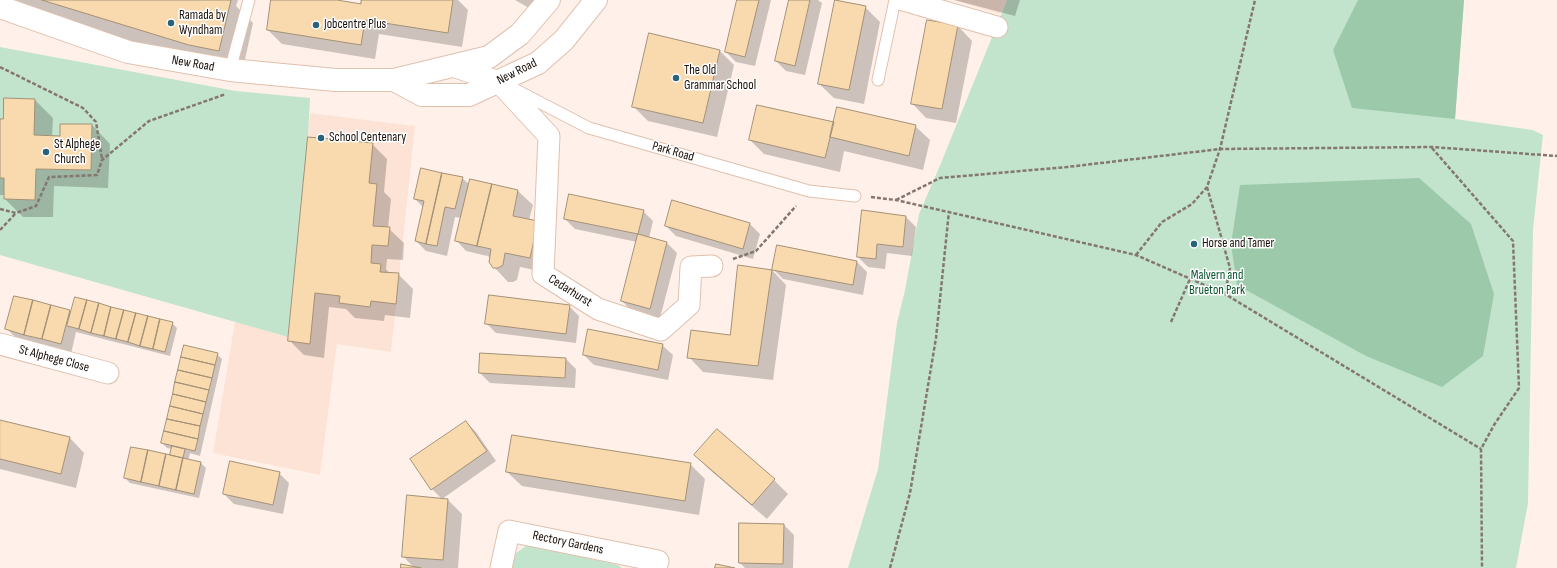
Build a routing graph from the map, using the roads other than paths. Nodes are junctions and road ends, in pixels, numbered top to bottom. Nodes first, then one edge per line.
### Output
1 (249, 0) edge
2 (549, 0) edge
3 (596, 0) edge
4 (895, 0) edge
5 (903, 0) edge
6 (0, 7) edge
7 (997, 28) dead end
8 (453, 66) junction
9 (230, 70) junction
10 (394, 80) junction
11 (878, 80) dead end
12 (499, 82) junction
13 (855, 196) road end
14 (712, 266) road end
15 (0, 344) edge
16 (108, 373) dead end
17 (661, 562) edge
18 (501, 568) edge

1 - 9 lane
2 - 8 street, New Road
3 - 12 street, New Road
4 - 11 lane
5 - 7 street
6 - 9 street, New Road
8 - 10 street, New Road
8 - 12 street
9 - 10 street, New Road
10 - 12 street, New Road
12 - 13 lane, Park Road
12 - 14 street, Cedarhurst
15 - 16 street, St Alphege Close
17 - 18 street, Rectory Gardens

